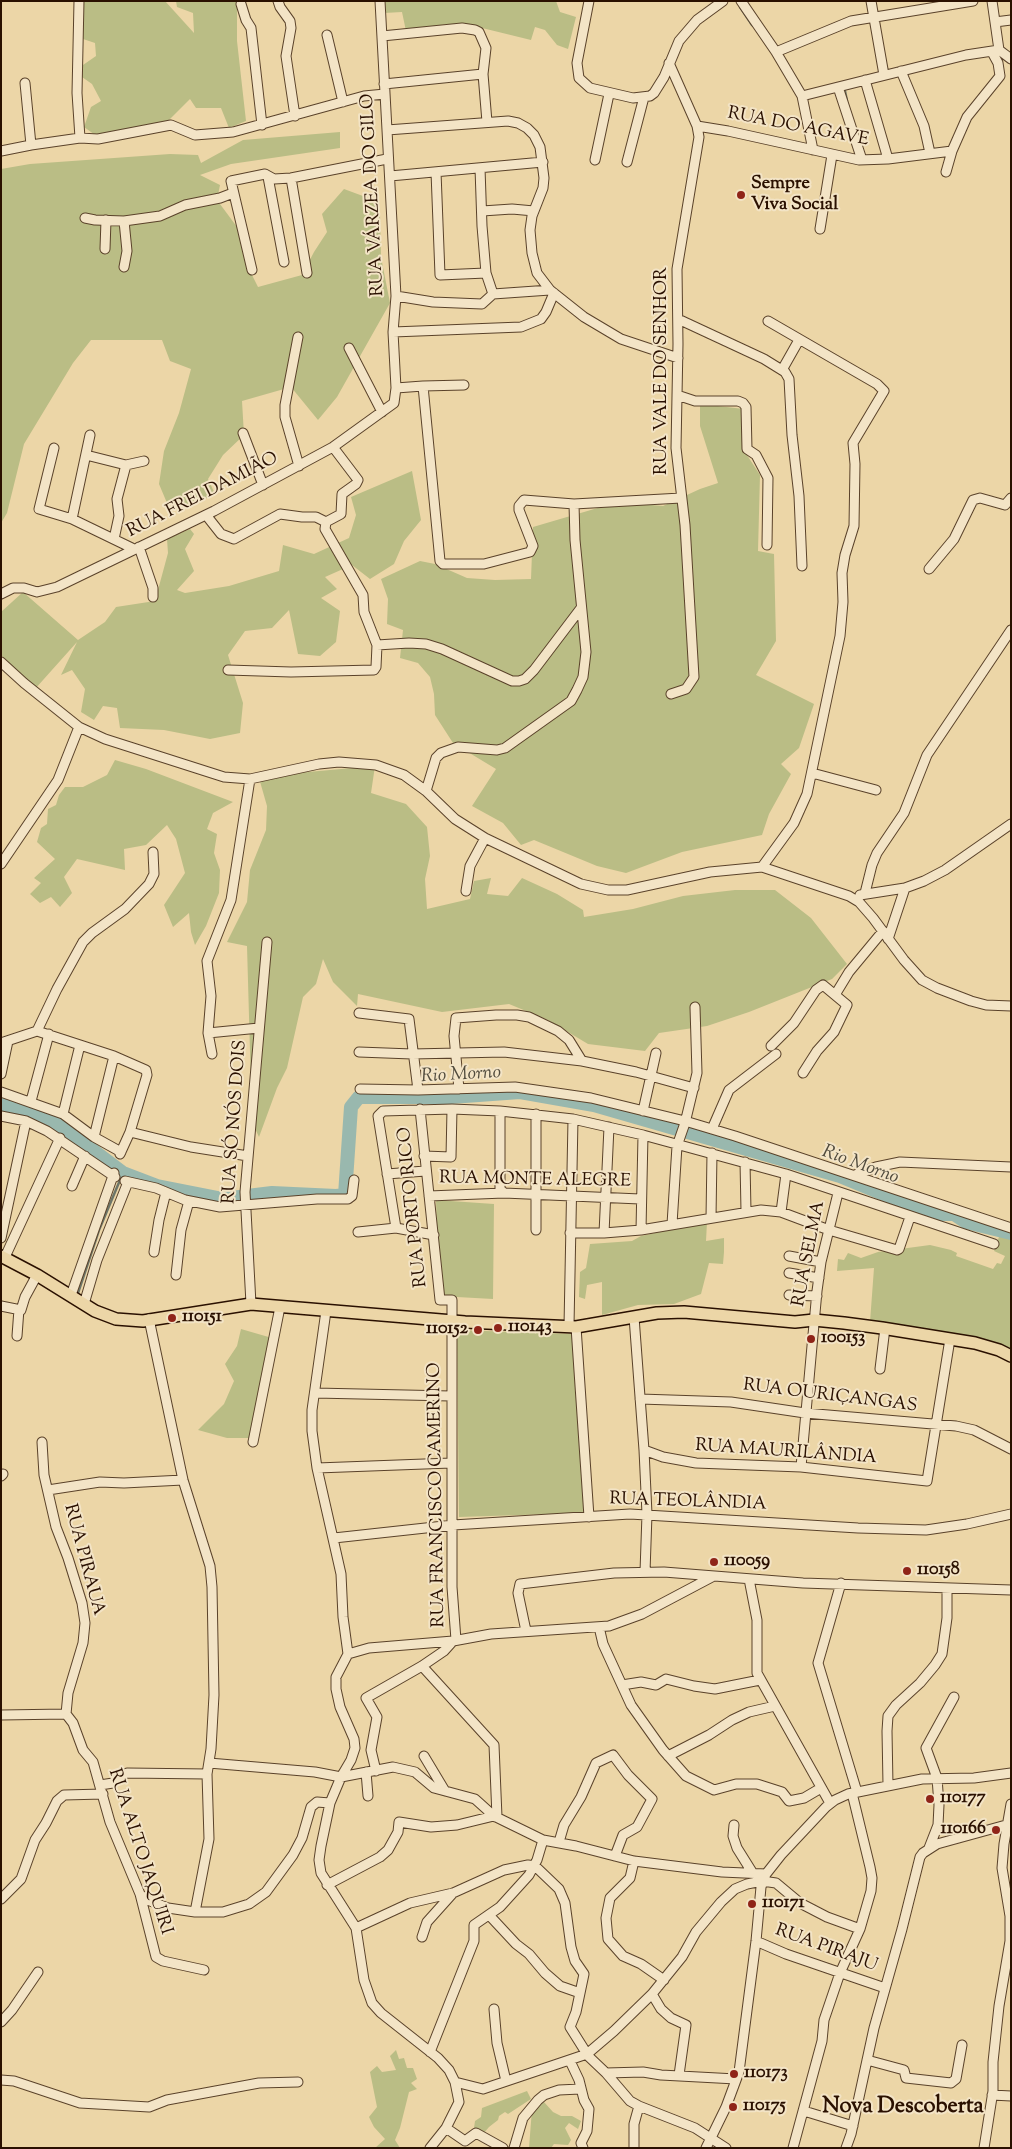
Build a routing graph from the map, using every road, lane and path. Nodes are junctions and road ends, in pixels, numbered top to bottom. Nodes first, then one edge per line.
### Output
1 (79, 1) edge
2 (278, 1) edge
3 (380, 1) edge
4 (589, 1) edge
5 (723, 1) edge
6 (741, 1) edge
7 (871, 1) edge
8 (973, 1) edge
9 (992, 1) edge
10 (241, 4) dead end
11 (874, 16) junction
12 (1011, 20) edge
13 (995, 22) junction
14 (327, 35) dead end
15 (382, 36) junction
16 (995, 51) junction
17 (776, 52) junction
18 (1011, 59) edge
19 (669, 63) junction
20 (901, 71) junction
21 (483, 74) junction
22 (884, 75) junction
23 (865, 80) junction
24 (25, 83) dead end
25 (384, 84) junction
26 (838, 87) junction
27 (385, 94) junction
28 (609, 94) junction
29 (802, 96) junction
30 (647, 97) junction
31 (343, 102) junction
32 (295, 116) junction
33 (487, 122) junction
34 (262, 125) junction
35 (698, 126) junction
36 (387, 130) junction
37 (80, 138) junction
38 (31, 145) junction
39 (814, 150) junction
40 (1, 151) edge
41 (952, 151) junction
42 (930, 153) junction
43 (832, 155) junction
44 (387, 159) junction
45 (888, 159) junction
46 (596, 160) dead end
47 (862, 160) junction
48 (543, 162) junction
49 (627, 162) dead end
50 (480, 168) junction
51 (436, 172) junction
52 (946, 172) dead end
53 (390, 176) junction
54 (268, 177) junction
55 (291, 178) junction
56 (234, 193) junction
57 (482, 211) junction
58 (534, 211) junction
59 (85, 218) dead end
60 (106, 220) junction
61 (124, 221) junction
62 (820, 229) dead end
63 (105, 248) dead end
64 (284, 262) dead end
65 (124, 267) dead end
66 (252, 270) dead end
67 (307, 273) dead end
68 (486, 273) junction
69 (552, 292) junction
70 (493, 294) junction
71 (396, 296) junction
72 (678, 319) junction
73 (768, 321) dead end
74 (393, 332) junction
75 (298, 337) dead end
76 (799, 340) junction
77 (348, 348) dead end
78 (678, 358) junction
79 (784, 371) junction
80 (464, 384) dead end
81 (423, 386) junction
82 (396, 388) junction
83 (677, 394) junction
84 (382, 412) junction
85 (243, 433) dead end
86 (90, 435) dead end
87 (333, 447) junction
88 (54, 448) dead end
89 (86, 455) junction
90 (144, 461) dead end
91 (126, 465) junction
92 (299, 466) junction
93 (263, 485) junction
94 (681, 498) junction
95 (1011, 498) edge
96 (574, 504) junction
97 (206, 515) junction
98 (72, 519) junction
99 (326, 522) junction
100 (114, 538) junction
101 (768, 544) dead end
102 (136, 548) junction
103 (802, 566) dead end
104 (929, 569) dead end
105 (1, 594) edge
106 (153, 597) dead end
107 (581, 608) junction
108 (1011, 630) edge
109 (377, 645) junction
110 (1, 662) edge
111 (228, 670) dead end
112 (671, 694) dead end
113 (79, 727) junction
114 (812, 773) junction
115 (250, 779) junction
116 (876, 790) dead end
117 (426, 791) junction
118 (1011, 824) edge
119 (485, 838) junction
120 (154, 852) dead end
121 (1, 864) edge
122 (762, 867) junction
123 (905, 888) junction
124 (466, 890) dead end
125 (865, 893) junction
126 (849, 896) junction
127 (886, 935) junction
128 (268, 942) dead end
129 (835, 995) junction
130 (1011, 1006) edge
131 (696, 1007) dead end
132 (359, 1013) dead end
133 (259, 1028) junction
134 (37, 1031) junction
135 (208, 1033) junction
136 (49, 1034) junction
137 (5, 1042) edge
138 (80, 1045) junction
139 (359, 1052) dead end
140 (455, 1052) junction
141 (656, 1053) dead end
142 (212, 1054) dead end
143 (412, 1054) junction
144 (114, 1056) junction
145 (582, 1061) junction
146 (803, 1073) dead end
147 (1, 1074) edge
148 (651, 1076) junction
149 (694, 1088) junction
150 (360, 1089) dead end
151 (459, 1089) junction
152 (418, 1090) junction
153 (1, 1092) edge
154 (31, 1101) junction
155 (420, 1109) junction
156 (452, 1109) junction
157 (500, 1111) junction
158 (643, 1111) junction
159 (64, 1114) junction
160 (536, 1114) junction
161 (1, 1116) edge
162 (573, 1119) junction
163 (26, 1121) junction
164 (685, 1122) junction
165 (609, 1127) junction
166 (712, 1129) junction
167 (130, 1132) junction
168 (643, 1135) junction
169 (94, 1137) junction
170 (60, 1138) junction
171 (678, 1144) junction
172 (712, 1153) junction
173 (85, 1156) junction
174 (248, 1156) junction
175 (424, 1156) junction
176 (745, 1162) junction
177 (1011, 1167) edge
178 (425, 1171) junction
179 (387, 1174) junction
180 (786, 1174) junction
181 (855, 1175) junction
182 (354, 1180) dead end
183 (72, 1186) dead end
184 (166, 1192) junction
185 (504, 1193) junction
186 (838, 1193) junction
187 (535, 1195) junction
188 (429, 1196) junction
189 (571, 1197) junction
190 (605, 1198) junction
191 (640, 1199) junction
192 (189, 1201) junction
193 (245, 1205) junction
194 (746, 1211) junction
195 (781, 1212) junction
196 (910, 1217) junction
197 (710, 1218) junction
198 (672, 1224) junction
199 (396, 1228) junction
200 (1011, 1228) edge
201 (536, 1230) dead end
202 (641, 1230) junction
203 (829, 1230) junction
204 (358, 1232) dead end
205 (570, 1233) junction
206 (604, 1233) junction
207 (434, 1236) junction
208 (1, 1238) edge
209 (994, 1244) dead end
210 (154, 1252) dead end
211 (3, 1256) edge
212 (789, 1256) dead end
213 (821, 1262) junction
214 (789, 1273) dead end
215 (37, 1275) junction
216 (176, 1275) dead end
217 (819, 1278) junction
218 (71, 1295) junction
219 (789, 1295) dead end
220 (817, 1296) junction
221 (84, 1304) junction
222 (251, 1304) junction
223 (1, 1306) edge
224 (280, 1307) junction
225 (20, 1309) junction
226 (326, 1311) junction
227 (634, 1317) junction
228 (149, 1319) junction
229 (453, 1320) junction
230 (814, 1320) junction
231 (572, 1326) junction
232 (885, 1328) junction
233 (17, 1336) dead end
234 (950, 1339) junction
235 (1011, 1356) edge
236 (880, 1369) dead end
237 (314, 1393) junction
238 (451, 1396) junction
239 (640, 1399) junction
240 (805, 1413) junction
241 (937, 1425) junction
242 (42, 1442) dead end
243 (253, 1442) dead end
244 (1011, 1449) edge
245 (644, 1450) junction
246 (452, 1463) junction
247 (800, 1467) junction
248 (317, 1468) junction
249 (184, 1480) junction
250 (48, 1490) junction
251 (647, 1514) junction
252 (1011, 1514) edge
253 (589, 1517) junction
254 (453, 1525) junction
255 (334, 1538) junction
256 (645, 1572) junction
257 (714, 1577) junction
258 (749, 1580) junction
259 (841, 1583) junction
260 (947, 1589) junction
261 (1011, 1590) edge
262 (599, 1628) junction
263 (526, 1631) junction
264 (454, 1641) junction
265 (348, 1654) junction
266 (422, 1666) junction
267 (760, 1680) junction
268 (622, 1685) junction
269 (954, 1696) dead end
270 (775, 1706) junction
271 (66, 1714) junction
272 (1, 1715) edge
273 (424, 1756) dead end
274 (668, 1756) junction
275 (208, 1763) junction
276 (376, 1770) junction
277 (366, 1772) junction
278 (1011, 1773) edge
279 (206, 1774) junction
280 (341, 1777) junction
281 (937, 1778) junction
282 (888, 1785) junction
283 (821, 1788) junction
284 (101, 1790) junction
285 (445, 1791) junction
286 (854, 1793) junction
287 (368, 1796) dead end
288 (330, 1802) junction
289 (830, 1803) junction
290 (1011, 1804) edge
291 (496, 1817) junction
292 (734, 1825) dead end
293 (1006, 1825) junction
294 (543, 1840) junction
295 (559, 1842) junction
296 (928, 1849) junction
297 (615, 1856) junction
298 (634, 1861) junction
299 (535, 1866) junction
300 (752, 1872) junction
301 (764, 1877) junction
302 (328, 1885) junction
303 (453, 1893) junction
304 (140, 1894) junction
305 (1, 1899) edge
306 (195, 1912) junction
307 (489, 1915) junction
308 (356, 1928) junction
309 (860, 1929) junction
310 (422, 1937) dead end
311 (756, 1941) junction
312 (204, 1970) dead end
313 (38, 1972) dead end
314 (840, 1973) junction
315 (664, 1980) junction
316 (885, 1988) junction
317 (580, 1993) junction
318 (652, 1994) junction
319 (494, 2009) dead end
320 (1, 2022) edge
321 (962, 2046) dead end
322 (430, 2052) junction
323 (586, 2054) junction
324 (867, 2060) junction
325 (570, 2061) junction
326 (606, 2073) junction
327 (679, 2075) junction
328 (736, 2079) junction
329 (1, 2080) edge
330 (506, 2081) junction
331 (298, 2082) dead end
332 (455, 2082) junction
333 (580, 2089) junction
334 (992, 2095) junction
335 (1011, 2096) edge
336 (640, 2106) junction
337 (804, 2111) junction
338 (853, 2126) junction
339 (446, 2128) junction
340 (711, 2139) junction
341 (430, 2148) edge
342 (503, 2148) edge
343 (514, 2148) edge
344 (583, 2148) edge
345 (634, 2148) edge
346 (706, 2148) edge
347 (726, 2148) edge
348 (793, 2148) edge
349 (846, 2148) edge
350 (984, 2148) edge

1 - 37 street
2 - 32 street
3 - 15 street, RUA VÁRZEA DO GILO
4 - 28 street
5 - 19 street
6 - 17 street
7 - 11 street
8 - 11 street
9 - 13 street
10 - 34 street
11 - 17 street
11 - 22 street
12 - 13 street
13 - 16 street
14 - 31 street
15 - 21 street
15 - 25 street, RUA VÁRZEA DO GILO
16 - 18 street
16 - 20 street
16 - 41 street
17 - 29 street
19 - 30 street
19 - 35 street
20 - 22 street
20 - 42 street
21 - 25 street
21 - 33 street
22 - 23 street
23 - 26 street
23 - 45 street
24 - 38 street
25 - 27 street, RUA VÁRZEA DO GILO
26 - 29 street
26 - 47 street
27 - 31 street
27 - 36 street, RUA VÁRZEA DO GILO
28 - 30 street
28 - 46 street
29 - 39 street
30 - 49 street
31 - 32 street
32 - 34 street
33 - 36 street
33 - 48 street
34 - 37 street
35 - 39 street, RUA DO AGAVE
35 - 72 street, RUA VALE DO SENHOR
36 - 44 street, RUA VÁRZEA DO GILO
37 - 38 street
38 - 40 street
39 - 43 street, RUA DO AGAVE
41 - 42 street, RUA DO AGAVE
41 - 52 street
42 - 45 street, RUA DO AGAVE
43 - 47 street, RUA DO AGAVE
43 - 62 street
44 - 53 street, RUA VÁRZEA DO GILO
44 - 55 street
45 - 47 street, RUA DO AGAVE
48 - 50 street
48 - 58 street
50 - 51 street
50 - 57 street
51 - 53 street
51 - 68 street
53 - 71 street, RUA VÁRZEA DO GILO
54 - 55 street
54 - 56 street
54 - 64 street
55 - 67 street
56 - 61 street
56 - 66 street
57 - 58 street
57 - 68 street
58 - 69 street
59 - 60 street
60 - 61 street
60 - 63 street
61 - 65 street
68 - 70 street
69 - 70 street
69 - 74 street
69 - 78 street
70 - 71 street
71 - 74 street, RUA VÁRZEA DO GILO
72 - 78 street, RUA VALE DO SENHOR
72 - 79 street
73 - 76 street
74 - 82 street, RUA VÁRZEA DO GILO
75 - 92 street
76 - 79 street
76 - 114 street
77 - 84 street
78 - 83 street, RUA VALE DO SENHOR
79 - 103 street
80 - 81 street
81 - 82 street
81 - 96 street
82 - 84 street, RUA FREI DAMIÃO
83 - 94 street, RUA VALE DO SENHOR
83 - 101 street
84 - 87 street, RUA FREI DAMIÃO
85 - 93 street
86 - 89 street
87 - 92 street, RUA FREI DAMIÃO
87 - 99 street
88 - 98 street
89 - 91 street
89 - 98 street
90 - 91 street
91 - 100 street
92 - 93 street, RUA FREI DAMIÃO
93 - 97 street, RUA FREI DAMIÃO
94 - 96 street
94 - 112 street, RUA VALE DO SENHOR
95 - 104 street
96 - 107 street
97 - 99 street
97 - 102 street, RUA FREI DAMIÃO
98 - 100 street
99 - 109 street
100 - 102 street
102 - 105 street, RUA FREI DAMIÃO
102 - 106 street
107 - 109 street
107 - 117 street
108 - 125 street
109 - 111 street
110 - 113 street
113 - 115 street
113 - 121 street
114 - 116 street
114 - 122 street
115 - 117 street
115 - 135 street
117 - 119 street
118 - 123 street
119 - 122 street
119 - 124 street
120 - 134 street
122 - 126 street
123 - 125 street
123 - 127 street
125 - 126 street
126 - 127 street
127 - 129 street
127 - 130 street
128 - 133 street, RUA SÓ NÓS DOIS
129 - 146 street
129 - 166 street
131 - 149 street
132 - 143 street
133 - 135 street
133 - 174 street, RUA SÓ NÓS DOIS
134 - 136 street
134 - 137 street
135 - 142 street
136 - 138 street
136 - 154 street
137 - 147 street
138 - 144 street
138 - 159 street
139 - 143 street
140 - 143 street
140 - 145 street
140 - 145 street
140 - 151 street
141 - 148 street
143 - 152 street
144 - 167 street
144 - 169 street
145 - 148 street
148 - 149 street
148 - 158 street
149 - 164 street
150 - 152 street
151 - 152 street
151 - 158 street
153 - 154 street
154 - 159 street
155 - 156 street
155 - 175 street, RUA PORTO RICO
155 - 179 street
156 - 157 street
156 - 175 street
157 - 160 street
157 - 185 street
158 - 164 street
159 - 169 street
160 - 162 street
160 - 187 street
161 - 163 street
162 - 165 street
162 - 189 street
163 - 170 street
163 - 208 street
164 - 166 street
164 - 171 street
165 - 168 street
165 - 190 street
166 - 181 street
167 - 169 street
167 - 174 street
168 - 171 street
168 - 191 street
170 - 173 street
170 - 211 street
171 - 172 street
171 - 198 street
172 - 176 street
172 - 197 street
173 - 183 street
173 - 218 street
174 - 193 street, RUA SÓ NÓS DOIS
175 - 178 street, RUA PORTO RICO
176 - 180 street
176 - 194 street
177 - 181 street
178 - 179 street
178 - 188 street, RUA PORTO RICO
179 - 199 street
180 - 186 street
180 - 195 street
181 - 200 street
182 - 193 street
184 - 192 street
184 - 210 street
184 - 221 street
185 - 187 street, RUA MONTE ALEGRE
185 - 188 street, RUA MONTE ALEGRE
186 - 196 street
186 - 203 street, RUA SELMA
187 - 189 street, RUA MONTE ALEGRE
187 - 201 street
188 - 207 street, RUA PORTO RICO
189 - 190 street, RUA MONTE ALEGRE
189 - 205 street
190 - 191 street, RUA MONTE ALEGRE
190 - 206 street
191 - 202 street
192 - 193 street
192 - 216 street
193 - 222 street, RUA SÓ NÓS DOIS
194 - 195 street
194 - 197 street
195 - 203 street
196 - 203 street
196 - 209 street
197 - 198 street
198 - 202 street
199 - 204 street
199 - 207 street
202 - 206 street
203 - 213 street, RUA SELMA
205 - 206 street
205 - 231 street
207 - 229 street, RUA PORTO RICO
211 - 215 main road
212 - 213 street
213 - 217 street, RUA SELMA
214 - 217 street
215 - 218 main road
215 - 225 street
217 - 220 street, RUA SELMA
218 - 221 main road
219 - 220 street
220 - 230 street, RUA SELMA
221 - 228 main road
222 - 224 main road
222 - 228 main road
223 - 225 street
224 - 226 main road
224 - 243 street
225 - 233 street
226 - 229 main road
226 - 237 street
227 - 230 main road
227 - 231 main road
227 - 239 street
228 - 249 street
229 - 231 main road
229 - 238 street, RUA FRANCISCO CAMERINO
230 - 232 main road
230 - 240 street, RUA SELMA
231 - 253 street
232 - 234 main road
232 - 236 street
234 - 235 main road
234 - 241 street
237 - 238 street
237 - 248 street
238 - 246 street, RUA FRANCISCO CAMERINO
239 - 240 street, RUA OURIÇANGAS
239 - 245 street
240 - 241 street, RUA OURIÇANGAS
240 - 247 street, RUA SELMA
241 - 244 street, RUA OURIÇANGAS
241 - 247 street, RUA MAURILÂNDIA
242 - 250 street, RUA PIRAUA
245 - 247 street, RUA MAURILÂNDIA
245 - 251 street
246 - 248 street
246 - 254 street, RUA FRANCISCO CAMERINO
248 - 255 street
249 - 250 street
249 - 275 street
250 - 271 street, RUA PIRAUA
251 - 252 street, RUA TEOLÂNDIA
251 - 253 street, RUA TEOLÂNDIA
251 - 256 street
253 - 254 street, RUA TEOLÂNDIA
254 - 255 street, RUA TEOLÂNDIA
254 - 264 street, RUA FRANCISCO CAMERINO
255 - 265 street
256 - 257 street
256 - 263 street
257 - 258 street
257 - 262 street
258 - 259 street
258 - 267 street
259 - 260 street
259 - 286 street
260 - 261 street
260 - 282 street
262 - 263 street
262 - 268 street
263 - 264 street
264 - 265 street
264 - 266 street
265 - 280 street
266 - 276 street
266 - 291 street
267 - 268 street
267 - 270 street
268 - 274 street
269 - 281 street
270 - 274 street
270 - 283 street
271 - 272 street
271 - 284 street, RUA ALTO JAQUIRI
273 - 285 street
274 - 283 street
275 - 279 street
275 - 280 street
276 - 277 street
276 - 285 street
277 - 280 street
277 - 287 street
278 - 281 street
279 - 284 street
279 - 306 street
280 - 288 street
281 - 282 street
281 - 296 street
282 - 286 street
283 - 289 street
284 - 304 street, RUA ALTO JAQUIRI
284 - 305 street
285 - 291 street
286 - 289 street
286 - 309 street
288 - 302 street
288 - 306 street
289 - 301 street
290 - 293 street
291 - 294 street
291 - 302 street
292 - 300 street
293 - 296 street
293 - 334 street
294 - 295 street
294 - 299 street
295 - 297 street
295 - 297 street
296 - 316 street
297 - 298 street
298 - 300 street
298 - 315 street
299 - 303 street
299 - 307 street
299 - 317 street
300 - 301 street
301 - 309 street
301 - 311 street
301 - 315 street
302 - 308 street
303 - 308 street
303 - 310 street
304 - 306 street
304 - 312 street, RUA ALTO JAQUIRI
307 - 317 street
307 - 322 street
308 - 322 street
309 - 314 street
311 - 314 street, RUA PIRAJU
311 - 328 street
313 - 320 street
314 - 316 street, RUA PIRAJU
314 - 337 street
315 - 318 street
316 - 324 street
317 - 323 street
318 - 323 street
318 - 327 street
319 - 330 street
321 - 324 street
322 - 332 street
323 - 325 street
323 - 326 street
324 - 338 street
325 - 330 street
325 - 333 street
326 - 327 street
326 - 336 street
327 - 328 street
328 - 340 street
329 - 331 street
330 - 332 street
332 - 339 street
333 - 343 street
333 - 344 street
334 - 335 street
334 - 350 street
336 - 340 street
336 - 345 street
337 - 338 street
337 - 348 street
338 - 349 street
339 - 341 street
339 - 342 street
340 - 346 street
340 - 347 street

